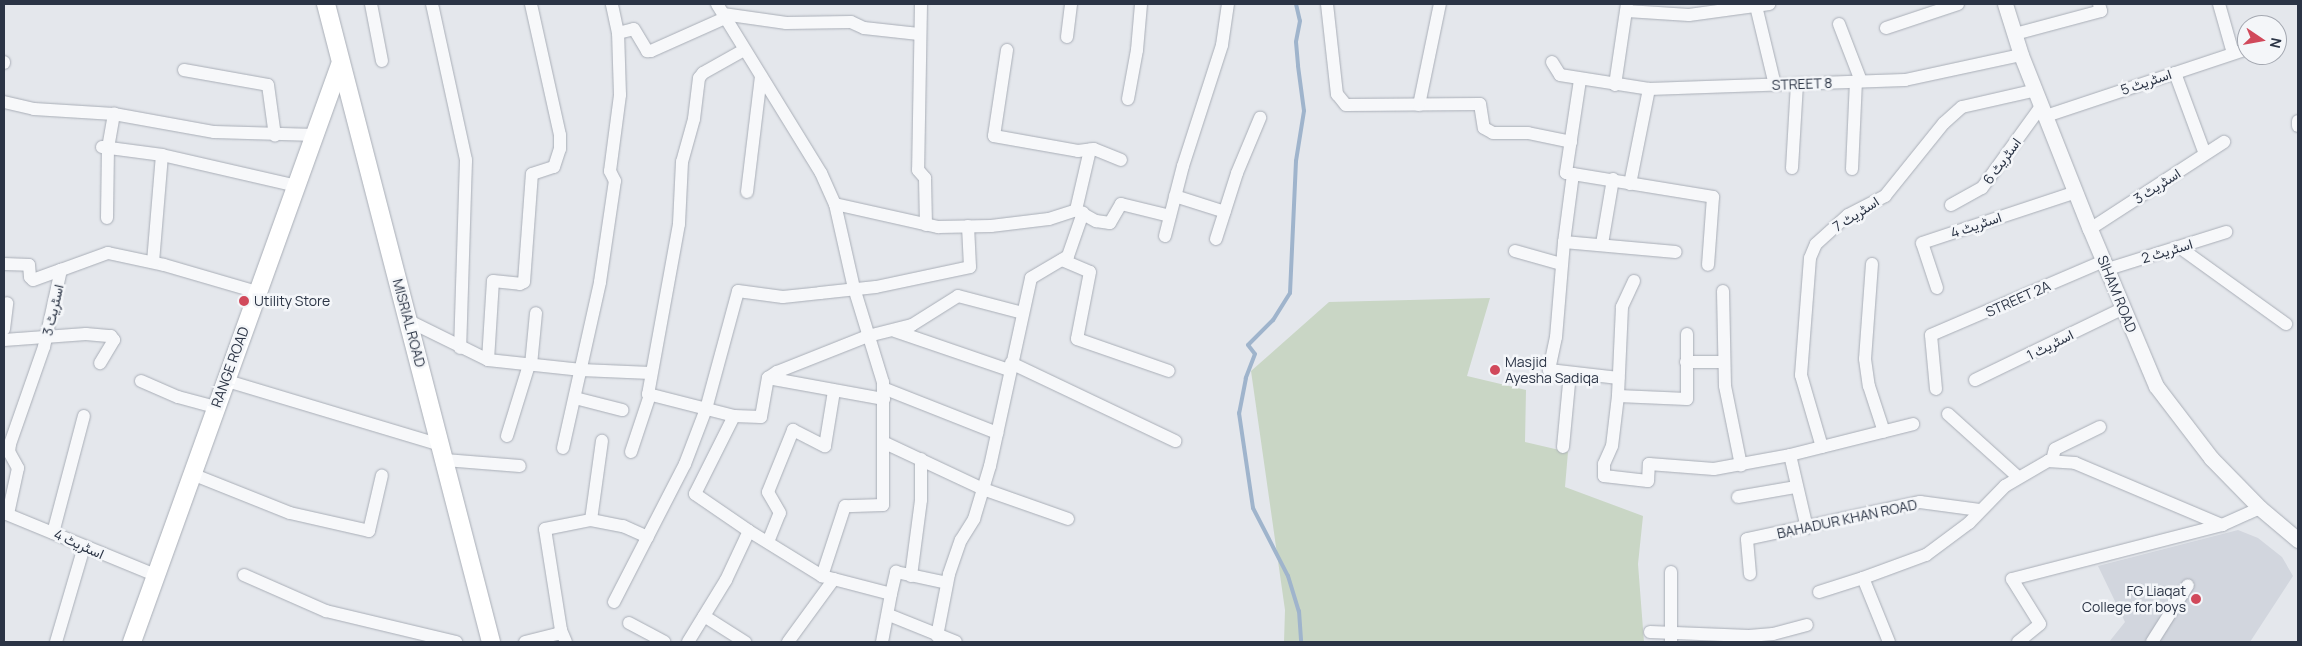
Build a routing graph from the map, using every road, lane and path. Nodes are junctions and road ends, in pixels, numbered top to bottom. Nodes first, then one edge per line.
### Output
1 (326, 4) edge
2 (371, 4) edge
3 (432, 4) edge
4 (532, 4) edge
5 (612, 4) edge
6 (921, 4) edge
7 (1071, 4) edge
8 (1140, 4) edge
9 (1228, 4) edge
10 (1327, 4) edge
11 (1440, 4) edge
12 (1769, 4) edge
13 (1958, 4) edge
14 (2005, 4) edge
15 (2099, 4) edge
16 (2219, 4) edge
17 (1749, 6) edge
18 (1627, 7) edge
19 (722, 12) edge
20 (1839, 24) dead end
21 (1886, 28) dead end
22 (618, 33) junction
23 (920, 34) junction
24 (2015, 34) junction
25 (1067, 38) dead end
26 (744, 50) junction
27 (1007, 50) dead end
28 (2237, 52) edge
29 (2233, 53) junction
30 (2021, 55) junction
31 (382, 61) dead end
32 (1552, 62) dead end
33 (340, 65) junction
34 (184, 70) dead end
35 (2175, 73) junction
36 (761, 77) junction
37 (1580, 80) junction
38 (1858, 81) junction
39 (1616, 85) junction
40 (1775, 85) junction
41 (1797, 85) junction
42 (1649, 90) junction
43 (2036, 90) junction
44 (1128, 99) dead end
45 (4, 102) edge
46 (1419, 105) junction
47 (2044, 111) junction
48 (114, 114) junction
49 (1260, 118) dead end
50 (2298, 121) edge
51 (2298, 126) edge
52 (316, 135) junction
53 (274, 136) junction
54 (1571, 142) junction
55 (2224, 142) dead end
56 (105, 147) junction
57 (1090, 150) junction
58 (2205, 154) junction
59 (162, 155) junction
60 (1121, 160) dead end
61 (1792, 168) dead end
62 (1852, 169) dead end
63 (1573, 174) junction
64 (1613, 179) junction
65 (1630, 184) junction
66 (297, 186) junction
67 (747, 192) dead end
68 (2076, 192) junction
69 (1175, 196) junction
70 (835, 204) junction
71 (1951, 205) dead end
72 (1079, 212) junction
73 (1225, 212) junction
74 (1170, 216) junction
75 (107, 218) dead end
76 (926, 225) junction
77 (968, 226) junction
78 (2090, 230) junction
79 (2226, 232) dead end
80 (1165, 236) dead end
81 (1216, 240) dead end
82 (1564, 242) junction
83 (1602, 244) junction
84 (2179, 247) junction
85 (1515, 251) dead end
86 (1676, 252) dead end
87 (1062, 260) junction
88 (153, 262) junction
89 (4, 264) edge
90 (1561, 264) junction
91 (1872, 264) dead end
92 (1708, 265) dead end
93 (2106, 265) junction
94 (61, 270) junction
95 (1634, 281) dead end
96 (854, 288) junction
97 (1937, 288) dead end
98 (1723, 290) dead end
99 (257, 292) junction
100 (7, 303) dead end
101 (2124, 308) junction
102 (1023, 312) junction
103 (536, 313) dead end
104 (409, 320) junction
105 (2286, 324) dead end
106 (4, 329) edge
107 (895, 331) junction
108 (1687, 334) dead end
109 (47, 336) junction
110 (868, 336) junction
111 (4, 340) edge
112 (460, 348) junction
113 (488, 360) junction
114 (1686, 362) junction
115 (1722, 362) junction
116 (100, 363) dead end
117 (530, 365) junction
118 (1010, 367) junction
119 (581, 370) junction
120 (1169, 371) dead end
121 (1570, 372) junction
122 (652, 373) junction
123 (768, 378) junction
124 (1619, 378) junction
125 (224, 380) junction
126 (1975, 380) dead end
127 (141, 381) dead end
128 (1936, 389) dead end
129 (834, 391) junction
130 (884, 394) junction
131 (650, 395) junction
132 (1618, 396) junction
133 (575, 398) junction
134 (215, 408) junction
135 (706, 409) junction
136 (622, 410) dead end
137 (1948, 414) dead end
138 (84, 416) dead end
139 (734, 416) junction
140 (1913, 424) dead end
141 (2100, 427) dead end
142 (1884, 432) junction
143 (998, 433) junction
144 (507, 436) dead end
145 (602, 441) dead end
146 (885, 442) junction
147 (1174, 442) dead end
148 (1563, 447) dead end
149 (1822, 447) junction
150 (563, 448) dead end
151 (631, 452) dead end
152 (443, 453) junction
153 (1790, 455) junction
154 (921, 459) junction
155 (2052, 460) junction
156 (1741, 465) junction
157 (520, 466) dead end
158 (192, 474) junction
159 (382, 475) dead end
160 (2018, 477) junction
161 (1796, 487) junction
162 (983, 489) junction
163 (1738, 497) dead end
164 (2260, 508) junction
165 (1979, 510) junction
166 (6, 514) edge
167 (1068, 519) dead end
168 (591, 520) junction
169 (2222, 525) junction
170 (1807, 528) junction
171 (749, 531) junction
172 (53, 533) junction
173 (648, 536) junction
174 (2298, 540) edge
175 (768, 542) junction
176 (84, 547) junction
177 (1671, 572) dead end
178 (1750, 574) dead end
179 (155, 575) junction
180 (244, 576) dead end
181 (911, 576) junction
182 (828, 577) junction
183 (1863, 578) junction
184 (947, 583) junction
185 (2188, 585) dead end
186 (1819, 592) dead end
187 (891, 594) junction
188 (614, 602) dead end
189 (889, 615) junction
190 (704, 616) junction
191 (629, 623) dead end
192 (1807, 625) dead end
193 (561, 630) junction
194 (1650, 632) dead end
195 (937, 636) junction
196 (1671, 637) edge
197 (56, 642) edge
198 (132, 642) edge
199 (456, 642) edge
200 (491, 642) edge
201 (525, 642) edge
202 (566, 642) edge
203 (664, 642) edge
204 (688, 642) edge
205 (745, 642) edge
206 (788, 642) edge
207 (882, 642) edge
208 (956, 642) edge
209 (1889, 642) edge
210 (2018, 642) edge
211 (2152, 642) edge

1 - 33 main road, MISRIAL ROAD
2 - 31 street
3 - 112 street
4 - 113 street
5 - 22 street
6 - 23 street
7 - 25 street
8 - 44 street
9 - 69 street
10 - 46 street
11 - 46 street
12 - 17 street
13 - 21 street
14 - 24 street, SIHAM ROAD
15 - 24 street
16 - 29 street
17 - 18 street
17 - 40 street
18 - 39 street
19 - 22 street
19 - 23 street
19 - 26 street
20 - 38 street
22 - 119 street
23 - 76 street
24 - 30 street, SIHAM ROAD
26 - 36 street
26 - 122 street
27 - 57 street
28 - 29 street, اسٹریٹ 5
29 - 35 street, اسٹریٹ 5
30 - 38 street, STREET 8
30 - 43 street, SIHAM ROAD
32 - 37 street, STREET 8
33 - 52 main road, RANGE ROAD
33 - 104 main road, MISRIAL ROAD
34 - 53 street
35 - 47 street, اسٹریٹ 5
35 - 58 street
36 - 67 street
36 - 70 street
37 - 39 street, STREET 8
37 - 54 street
38 - 41 street, STREET 8
38 - 62 street
39 - 42 street, STREET 8
40 - 41 street, STREET 8
40 - 42 street, STREET 8
41 - 61 street
42 - 65 street
43 - 47 street, SIHAM ROAD
43 - 149 street, اسٹریٹ 7
45 - 48 street
46 - 54 street
47 - 68 street, SIHAM ROAD
47 - 71 street, اسٹریٹ 6
48 - 53 street
48 - 56 street
49 - 73 street
50 - 51 street
52 - 53 street
52 - 66 main road, RANGE ROAD
54 - 63 street
55 - 58 street, اسٹریٹ 3
56 - 59 street
56 - 75 street
57 - 60 street
57 - 72 street
58 - 78 street, اسٹریٹ 3
59 - 66 street
59 - 88 street
63 - 64 street
63 - 82 street
64 - 65 street
64 - 83 street
65 - 92 street
66 - 99 main road, RANGE ROAD
68 - 78 street, SIHAM ROAD
68 - 97 street, اسٹریٹ 4
69 - 73 street
69 - 74 street
70 - 76 street
70 - 96 street
72 - 74 street
72 - 77 street
72 - 87 street
73 - 81 street
74 - 80 street
76 - 77 street
77 - 96 street
78 - 93 street, SIHAM ROAD
79 - 84 street, اسٹریٹ 2
82 - 83 street
82 - 90 street
83 - 86 street
84 - 93 street, اسٹریٹ 2
84 - 105 street
85 - 90 street
87 - 102 street
87 - 120 street
88 - 94 street, اسٹریٹ 3
88 - 99 street, اسٹریٹ 3
89 - 94 street
90 - 121 street
91 - 142 street
93 - 101 street, SIHAM ROAD
93 - 128 street, STREET 2A
94 - 109 street, اسٹریٹ 3
95 - 124 street
96 - 110 street
96 - 135 street
98 - 115 street
99 - 125 main road, RANGE ROAD
100 - 106 street
101 - 126 street, اسٹریٹ 1
101 - 164 street, SIHAM ROAD
102 - 107 street
102 - 118 street
103 - 117 street
104 - 112 street
104 - 152 main road, MISRIAL ROAD
107 - 110 street
107 - 118 street
108 - 114 street
109 - 111 street
109 - 116 street
109 - 166 street, اسٹریٹ 3
110 - 123 street
110 - 130 street
112 - 113 street
113 - 117 street
114 - 115 street
114 - 132 street
115 - 156 street
117 - 119 street
117 - 144 street
118 - 143 street
118 - 147 street
119 - 122 street
119 - 133 street
121 - 124 street
121 - 148 street
122 - 131 street
123 - 129 street
123 - 139 street
124 - 132 street
125 - 134 main road, RANGE ROAD
125 - 152 street
127 - 134 street
129 - 130 street
129 - 175 street
130 - 143 street
130 - 146 street
131 - 135 street
131 - 151 street
132 - 156 street
133 - 136 street
133 - 150 street
134 - 158 main road, RANGE ROAD
135 - 139 street
135 - 173 street
137 - 160 street
138 - 172 street
139 - 171 street
140 - 142 street
141 - 155 street
142 - 149 street
143 - 162 street
145 - 168 street
146 - 154 street
146 - 182 street
149 - 153 street
152 - 157 street
152 - 200 main road, MISRIAL ROAD
153 - 156 street
153 - 161 street
154 - 162 street
154 - 181 street
155 - 160 street
155 - 169 street
158 - 159 street
158 - 179 main road, RANGE ROAD
160 - 165 street
161 - 163 street
161 - 170 street
162 - 167 street
162 - 184 street
164 - 169 street
164 - 174 street, SIHAM ROAD
165 - 170 street, BAHADUR KHAN ROAD
165 - 183 street
166 - 172 street, اسٹریٹ 4
168 - 173 street
168 - 193 street
169 - 210 street
170 - 178 street, BAHADUR KHAN ROAD
171 - 175 street
171 - 190 street
172 - 176 street, اسٹریٹ 4
173 - 188 street
175 - 182 street
176 - 179 street, اسٹریٹ 4
176 - 197 street
177 - 196 street
179 - 198 main road, RANGE ROAD
180 - 199 street
181 - 184 street
181 - 187 street
182 - 187 street
182 - 206 street
183 - 186 street
183 - 209 street
184 - 195 street
185 - 211 street
187 - 189 street
189 - 195 street
189 - 207 street
190 - 204 street
190 - 205 street
191 - 203 street
192 - 196 street
193 - 201 street
193 - 202 street
194 - 196 street
195 - 208 street

